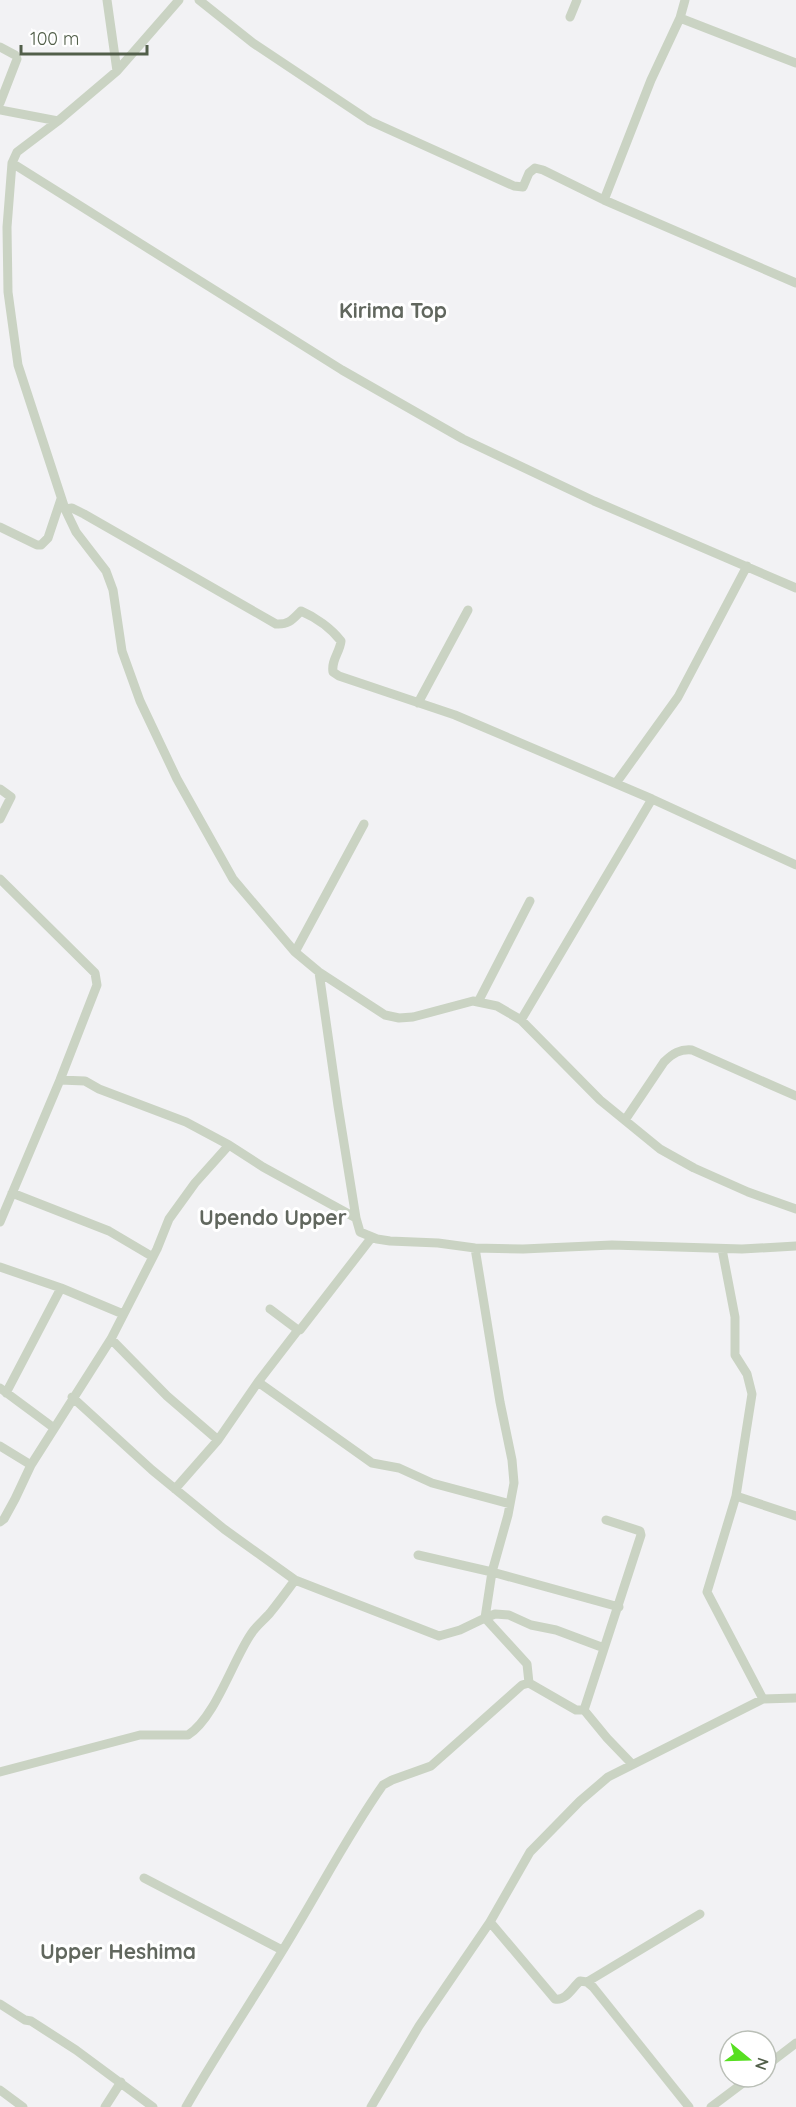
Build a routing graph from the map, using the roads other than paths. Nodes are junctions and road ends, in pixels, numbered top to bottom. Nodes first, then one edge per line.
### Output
1 (107, 0) edge
2 (179, 0) edge
3 (200, 0) edge
4 (577, 0) edge
5 (685, 0) edge
6 (570, 17) dead end
7 (680, 18) junction
8 (0, 47) edge
9 (796, 63) edge
10 (117, 72) junction
11 (0, 103) edge
12 (0, 110) edge
13 (58, 121) junction
14 (12, 163) junction
15 (604, 200) junction
16 (796, 283) edge
17 (4, 292) edge
18 (63, 504) junction
19 (0, 528) edge
20 (747, 566) junction
21 (796, 588) edge
22 (468, 610) dead end
23 (418, 703) junction
24 (616, 783) junction
25 (0, 789) edge
26 (652, 799) junction
27 (0, 819) edge
28 (364, 824) dead end
29 (796, 865) edge
30 (0, 879) edge
31 (530, 901) dead end
32 (295, 952) junction
33 (319, 972) junction
34 (478, 1002) junction
35 (521, 1020) junction
36 (60, 1080) junction
37 (796, 1096) edge
38 (625, 1120) junction
39 (230, 1145) junction
40 (12, 1193) junction
41 (796, 1209) edge
42 (356, 1218) junction
43 (0, 1222) edge
44 (372, 1237) junction
45 (796, 1246) edge
46 (475, 1248) junction
47 (722, 1249) junction
48 (153, 1257) junction
49 (0, 1267) edge
50 (61, 1288) junction
51 (270, 1309) dead end
52 (123, 1314) junction
53 (298, 1330) junction
54 (111, 1339) junction
55 (258, 1382) junction
56 (3, 1390) edge
57 (72, 1397) junction
58 (54, 1428) junction
59 (219, 1440) junction
60 (0, 1446) edge
61 (31, 1465) junction
62 (176, 1489) junction
63 (736, 1497) junction
64 (510, 1504) junction
65 (796, 1516) edge
66 (1, 1519) edge
67 (606, 1520) dead end
68 (418, 1555) dead end
69 (492, 1572) junction
70 (295, 1580) junction
71 (618, 1607) junction
72 (485, 1618) junction
73 (604, 1648) junction
74 (529, 1683) junction
75 (796, 1698) edge
76 (764, 1699) junction
77 (584, 1710) junction
78 (632, 1764) junction
79 (0, 1772) edge
80 (144, 1878) dead end
81 (700, 1914) dead end
82 (490, 1922) junction
83 (282, 1950) junction
84 (587, 1982) junction
85 (0, 2004) edge
86 (796, 2043) edge
87 (778, 2057) edge
88 (121, 2082) junction
89 (735, 2089) edge
90 (0, 2090) edge
91 (23, 2107) edge
92 (105, 2107) edge
93 (153, 2107) edge
94 (186, 2107) edge
95 (371, 2107) edge
96 (689, 2107) edge
97 (711, 2107) edge

1 - 10 street
2 - 10 street
3 - 15 street
4 - 6 street
5 - 7 street
7 - 9 street
7 - 15 street
8 - 11 street
10 - 13 street
12 - 13 street
13 - 14 street
14 - 17 street
14 - 20 street
15 - 16 street
17 - 18 street
18 - 19 street
18 - 23 street
18 - 32 street
20 - 21 street
20 - 24 street
22 - 23 street
23 - 24 street
24 - 26 street
25 - 27 street
26 - 29 street
26 - 35 street
28 - 32 street
30 - 36 street
31 - 34 street
32 - 33 street
33 - 34 street
33 - 42 street
34 - 35 street
35 - 38 street
36 - 39 street
36 - 40 street
37 - 38 street
38 - 41 street
39 - 42 street
39 - 48 street
40 - 43 street
40 - 48 street
42 - 44 street
44 - 46 street
44 - 53 street
45 - 47 street
46 - 47 street
46 - 64 street
47 - 63 street
48 - 52 street
49 - 50 street
50 - 52 street
50 - 56 street
51 - 53 street
52 - 54 street
53 - 55 street
54 - 57 street
54 - 59 street
55 - 59 street
55 - 64 street
56 - 58 street
57 - 58 street
57 - 62 street
58 - 61 street
59 - 62 street
60 - 61 street
61 - 66 street
62 - 70 street
63 - 65 street
63 - 76 street
64 - 69 street
67 - 71 street
68 - 69 street
69 - 71 street
69 - 72 street
70 - 72 street
70 - 79 street
71 - 73 street
72 - 73 street
72 - 74 street
73 - 77 street
74 - 77 street
74 - 83 street
75 - 76 street
76 - 78 street
77 - 78 street
78 - 82 street
80 - 83 street
81 - 84 street
82 - 84 street
82 - 95 street
83 - 94 street
84 - 96 street
85 - 88 street
86 - 87 street
88 - 92 street
88 - 93 street
89 - 97 street
90 - 91 street

